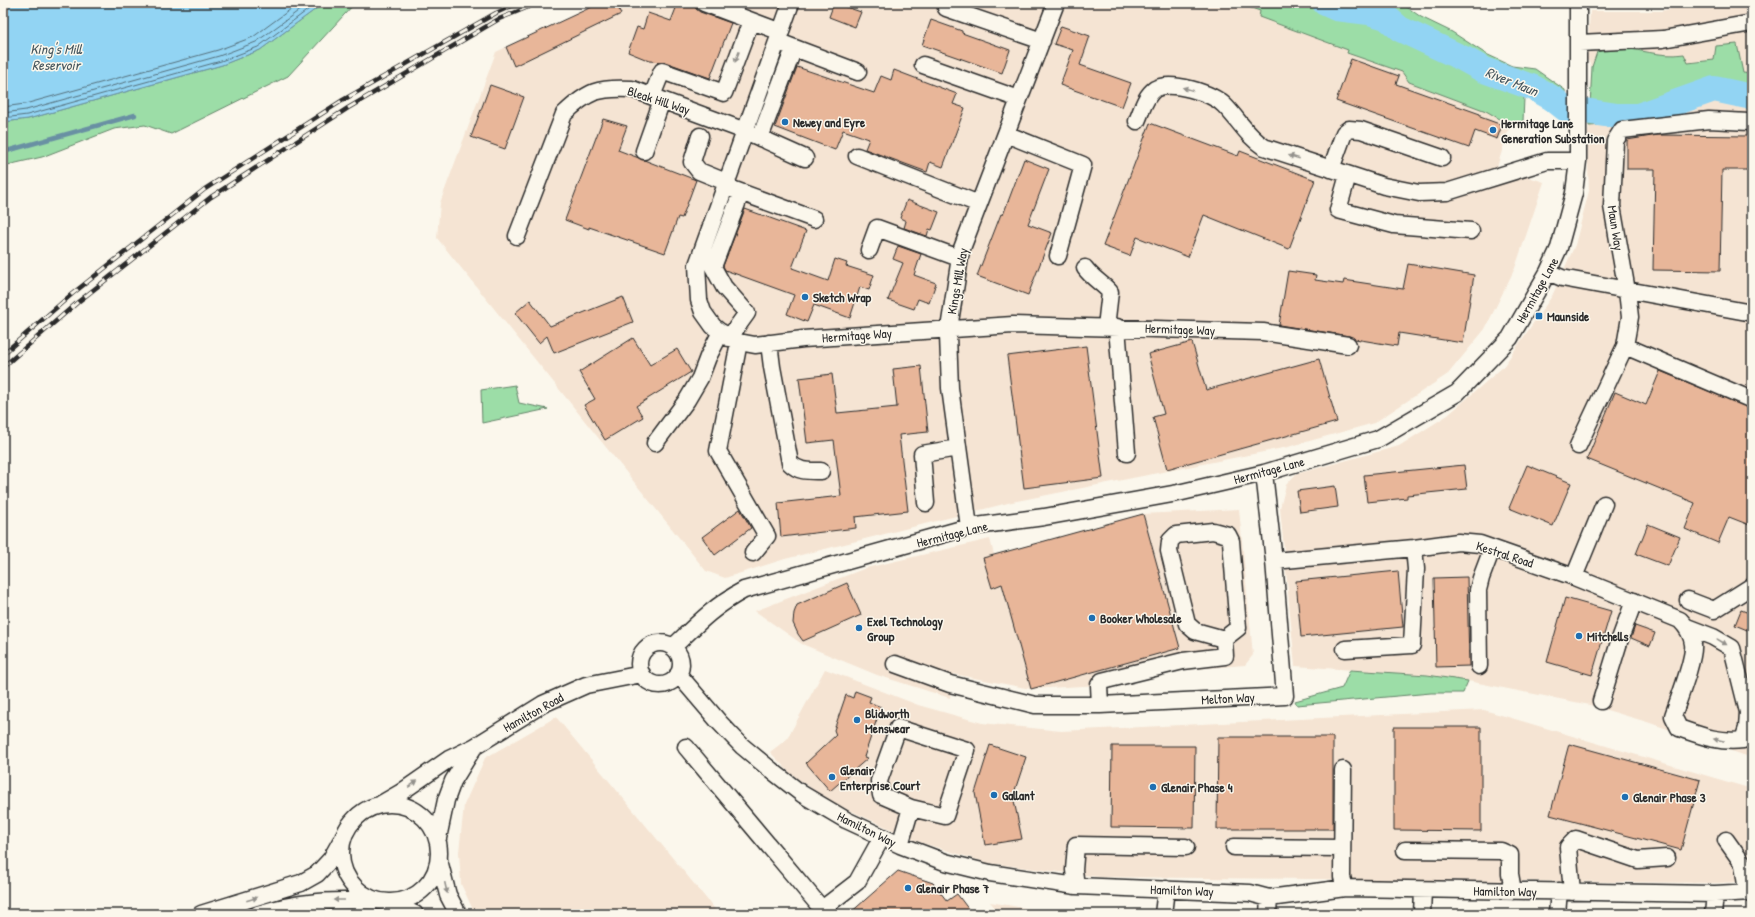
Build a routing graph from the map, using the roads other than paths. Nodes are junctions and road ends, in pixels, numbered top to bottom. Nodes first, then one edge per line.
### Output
1 (704, 3) edge
2 (791, 3) edge
3 (1056, 3) edge
4 (1578, 3) edge
5 (946, 8) dead end
6 (751, 21) junction
7 (1752, 23) edge
8 (779, 37) junction
9 (1042, 41) junction
10 (1579, 43) junction
11 (794, 48) junction
12 (923, 65) dead end
13 (858, 72) dead end
14 (657, 98) junction
15 (1019, 99) junction
16 (1137, 121) dead end
17 (1752, 123) edge
18 (745, 131) junction
19 (1006, 134) junction
20 (700, 136) dead end
21 (760, 138) junction
22 (644, 151) dead end
23 (857, 156) dead end
24 (806, 158) dead end
25 (1442, 158) dead end
26 (1578, 161) junction
27 (1331, 170) junction
28 (1348, 175) junction
29 (726, 184) junction
30 (741, 193) junction
31 (979, 204) junction
32 (814, 219) dead end
33 (1471, 231) dead end
34 (517, 236) dead end
35 (703, 247) junction
36 (869, 250) dead end
37 (719, 252) junction
38 (1058, 256) dead end
39 (959, 258) junction
40 (1085, 268) dead end
41 (1548, 272) junction
42 (1627, 291) junction
43 (1752, 313) edge
44 (1112, 327) junction
45 (949, 329) junction
46 (730, 338) junction
47 (769, 343) junction
48 (1348, 345) dead end
49 (1625, 346) junction
50 (1752, 400) edge
51 (655, 443) dead end
52 (1578, 446) dead end
53 (958, 448) junction
54 (1127, 453) dead end
55 (821, 471) dead end
56 (1264, 473) junction
57 (926, 503) dead end
58 (1604, 504) dead end
59 (969, 527) junction
60 (1414, 548) junction
61 (1492, 548) junction
62 (753, 553) dead end
63 (1274, 561) junction
64 (1574, 577) junction
65 (1752, 586) edge
66 (1634, 601) junction
67 (1683, 623) junction
68 (1224, 640) junction
69 (673, 647) junction
70 (1345, 649) dead end
71 (895, 664) dead end
72 (1479, 666) dead end
73 (642, 674) junction
74 (678, 674) junction
75 (1601, 701) dead end
76 (1100, 705) junction
77 (474, 747) junction
78 (686, 747) dead end
79 (1343, 770) dead end
80 (380, 805) junction
81 (911, 808) junction
82 (344, 837) junction
83 (882, 837) junction
84 (438, 838) junction
85 (1726, 840) dead end
86 (900, 845) junction
87 (1186, 847) dead end
88 (1234, 847) dead end
89 (1341, 848) junction
90 (1404, 850) dead end
91 (1667, 858) dead end
92 (440, 860) junction
93 (1076, 886) junction
94 (1345, 888) junction
95 (1166, 889) junction
96 (1423, 890) junction
97 (1513, 891) junction
98 (1565, 892) junction
99 (1750, 892) edge
100 (1715, 894) junction
101 (1269, 898) junction
102 (383, 902) junction
103 (201, 914) edge
104 (258, 914) edge
105 (415, 914) edge
106 (458, 914) edge
107 (1163, 914) edge
108 (1268, 914) edge
109 (1422, 914) edge
110 (1557, 914) edge
111 (1713, 914) edge

1 - 6 street
2 - 8 street
3 - 9 street, Kings Mill Way
4 - 10 street, Hermitage Lane
5 - 9 street
6 - 8 street
6 -> 14 street
7 - 10 street
8 - 11 street
8 - 18 street
9 - 15 street, Kings Mill Way
10 - 26 street, Hermitage Lane
11 - 13 street
11 - 21 street
12 - 15 street
14 - 18 street, Bleak Hill Way
14 - 22 street
14 - 34 street, Bleak Hill Way
15 - 19 street, Kings Mill Way
27 -> 16 street
17 - 42 street, Maun Way
18 - 21 street, Bleak Hill Way
18 - 29 street
19 - 31 street, Kings Mill Way
19 - 38 street
20 - 29 street
21 - 24 street, Bleak Hill Way
23 - 31 street
25 - 27 street
26 - 28 street
26 - 41 street, Hermitage Lane
27 - 28 street
28 - 33 street
29 - 30 street
29 - 35 street
30 - 32 street
30 - 37 street
31 - 39 street, Kings Mill Way
35 - 37 street
35 - 46 street
36 - 39 street
37 - 46 street
39 - 45 street, Kings Mill Way
40 - 44 street
41 - 42 street
41 - 56 street, Hermitage Lane
42 - 43 street
42 - 49 street, Maun Way
44 - 45 street, Hermitage Way
44 - 48 street, Hermitage Way
44 - 54 street
45 - 47 street, Hermitage Way
45 - 53 street, Kings Mill Way
46 - 47 street, Hermitage Way
46 - 51 street
46 - 62 street
47 - 55 street
49 - 50 street
49 - 52 street, Maun Way
53 - 57 street
53 - 59 street, Kings Mill Way
56 - 59 street, Hermitage Lane
56 - 63 street, Melton Way
58 - 64 street
59 - 69 street, Hermitage Lane
60 - 61 street, Kestral Road
60 - 63 street, Kestral Road
60 - 70 street
61 - 64 street, Kestral Road
61 - 72 street
63 - 76 street, Melton Way
64 - 66 street, Kestral Road
65 - 67 street
66 - 67 street, Kestral Road
66 - 75 street
67 -> 67 street, Kestral Road
68 - 68 street
68 - 76 street
69 - 73 street
69 - 74 street
71 - 76 street, Melton Way
73 - 74 street
73 - 77 street, Hamilton Road
74 - 83 street, Hamilton Way
80 -> 77 street, Hamilton Road
77 - 84 street, Hamilton Road
78 - 83 street
79 - 89 street
80 - 82 street, Hamilton Road
80 - 84 street, Hamilton Road
81 - 81 street
81 - 86 street
82 - 102 street, Hamilton Road
103 -> 82 street, Hamilton Road
83 - 86 street, Hamilton Way
84 - 92 street, Hamilton Road
85 - 99 street
86 - 93 street, Hamilton Way
87 - 93 street
88 - 89 street
89 - 94 street
90 - 97 street
91 - 98 street
92 - 102 street, Hamilton Road
92 -> 106 street
93 - 95 street, Hamilton Way
94 - 96 street, Hamilton Way
94 - 101 street, Hamilton Way
95 - 101 street, Hamilton Way
95 - 107 street
96 - 97 street, Hamilton Way
96 - 109 street
97 - 98 street, Hamilton Way
98 - 100 street, Hamilton Way
98 - 110 street
99 - 100 street, Hamilton Way
100 - 111 street
101 - 108 street
102 -> 104 street, Hamilton Road
102 - 105 street

